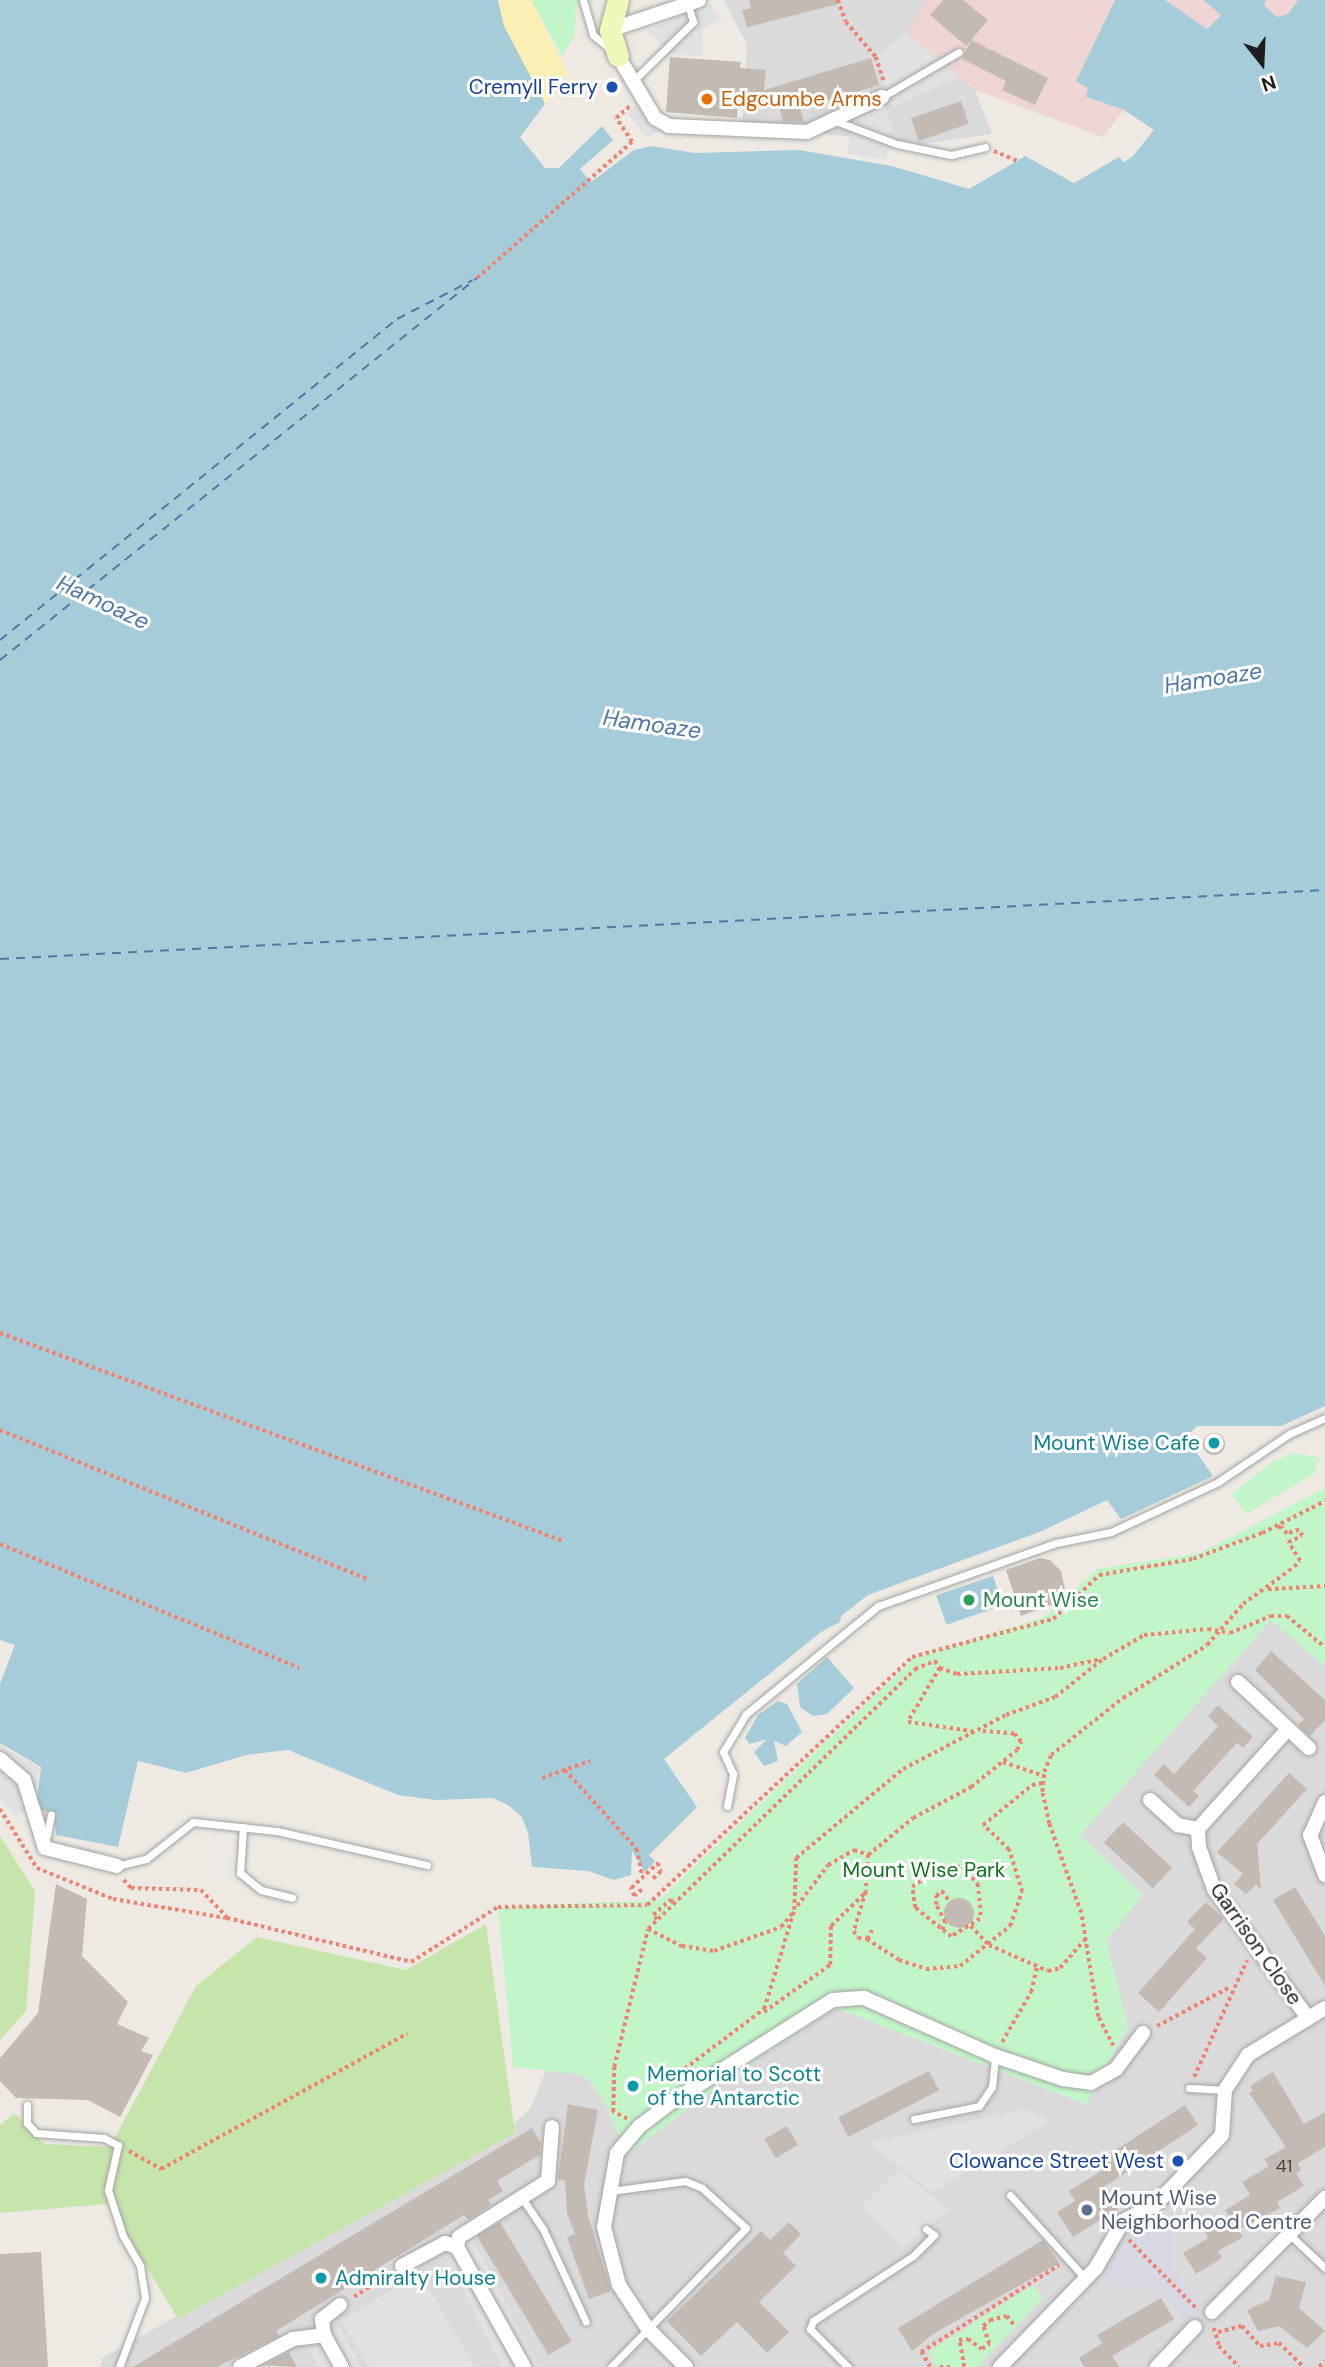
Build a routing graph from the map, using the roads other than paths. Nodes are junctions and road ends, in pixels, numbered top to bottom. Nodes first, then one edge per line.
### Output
1 (583, 0) edge
2 (618, 0) edge
3 (693, 2) edge
4 (610, 30) junction
5 (959, 52) dead end
6 (618, 56) junction
7 (631, 83) junction
8 (885, 96) joint
9 (833, 120) junction
10 (985, 147) dead end
11 (1325, 1418) edge
12 (1238, 1682) dead end
13 (1287, 1730) junction
14 (1309, 1748) dead end
15 (0, 1759) edge
16 (1150, 1800) dead end
17 (1325, 1802) edge
18 (727, 1806) dead end
19 (51, 1814) dead end
20 (243, 1827) junction
21 (1198, 1829) junction
22 (45, 1848) junction
23 (113, 1864) joint
24 (427, 1864) dead end
25 (1325, 1875) edge
26 (292, 1898) dead end
27 (1325, 2008) edge
28 (1308, 2018) junction
29 (1143, 2033) road end
30 (995, 2056) junction
31 (1189, 2088) road end
32 (1225, 2090) junction
33 (27, 2105) dead end
34 (914, 2119) dead end
35 (552, 2126) dead end
36 (609, 2191) junction
37 (1010, 2195) dead end
38 (522, 2197) junction
39 (1325, 2198) edge
40 (926, 2229) dead end
41 (1290, 2235) junction
42 (457, 2247) junction
43 (402, 2266) road end
44 (1325, 2268) edge
45 (1086, 2278) junction
46 (340, 2305) road end
47 (586, 2322) dead end
48 (648, 2329) junction
49 (324, 2335) junction
50 (118, 2367) edge
51 (240, 2367) edge
52 (342, 2367) edge
53 (524, 2367) edge
54 (611, 2367) edge
55 (686, 2367) edge
56 (848, 2367) edge
57 (999, 2367) edge
58 (1157, 2367) edge

1 - 6 lane
2 - 4 main road
3 - 4 street
3 - 7 lane
4 - 6 main road
5 - 8 lane
6 - 7 street
7 - 9 street
8 - 9 street
9 - 10 lane
11 - 18 lane
12 - 13 street
13 - 14 street
13 - 21 street
15 - 22 street
16 - 21 street
17 - 25 street
19 - 22 lane
20 - 23 lane
20 - 24 lane
20 - 26 lane
21 - 28 street, Garrison Close
22 - 23 street
27 - 28 street
28 - 32 street
29 - 30 street
30 - 34 lane
30 - 36 street
31 - 32 lane
32 - 45 street
33 - 50 lane
35 - 38 street
36 - 48 street
36 - 48 lane
37 - 45 lane
38 - 42 street
38 - 47 lane
39 - 41 street
40 - 56 lane
41 - 44 lane
41 - 58 street
42 - 43 street
42 - 53 street
45 - 57 street
46 - 49 street
48 - 54 lane
48 - 55 street
49 - 51 street
49 - 52 street

